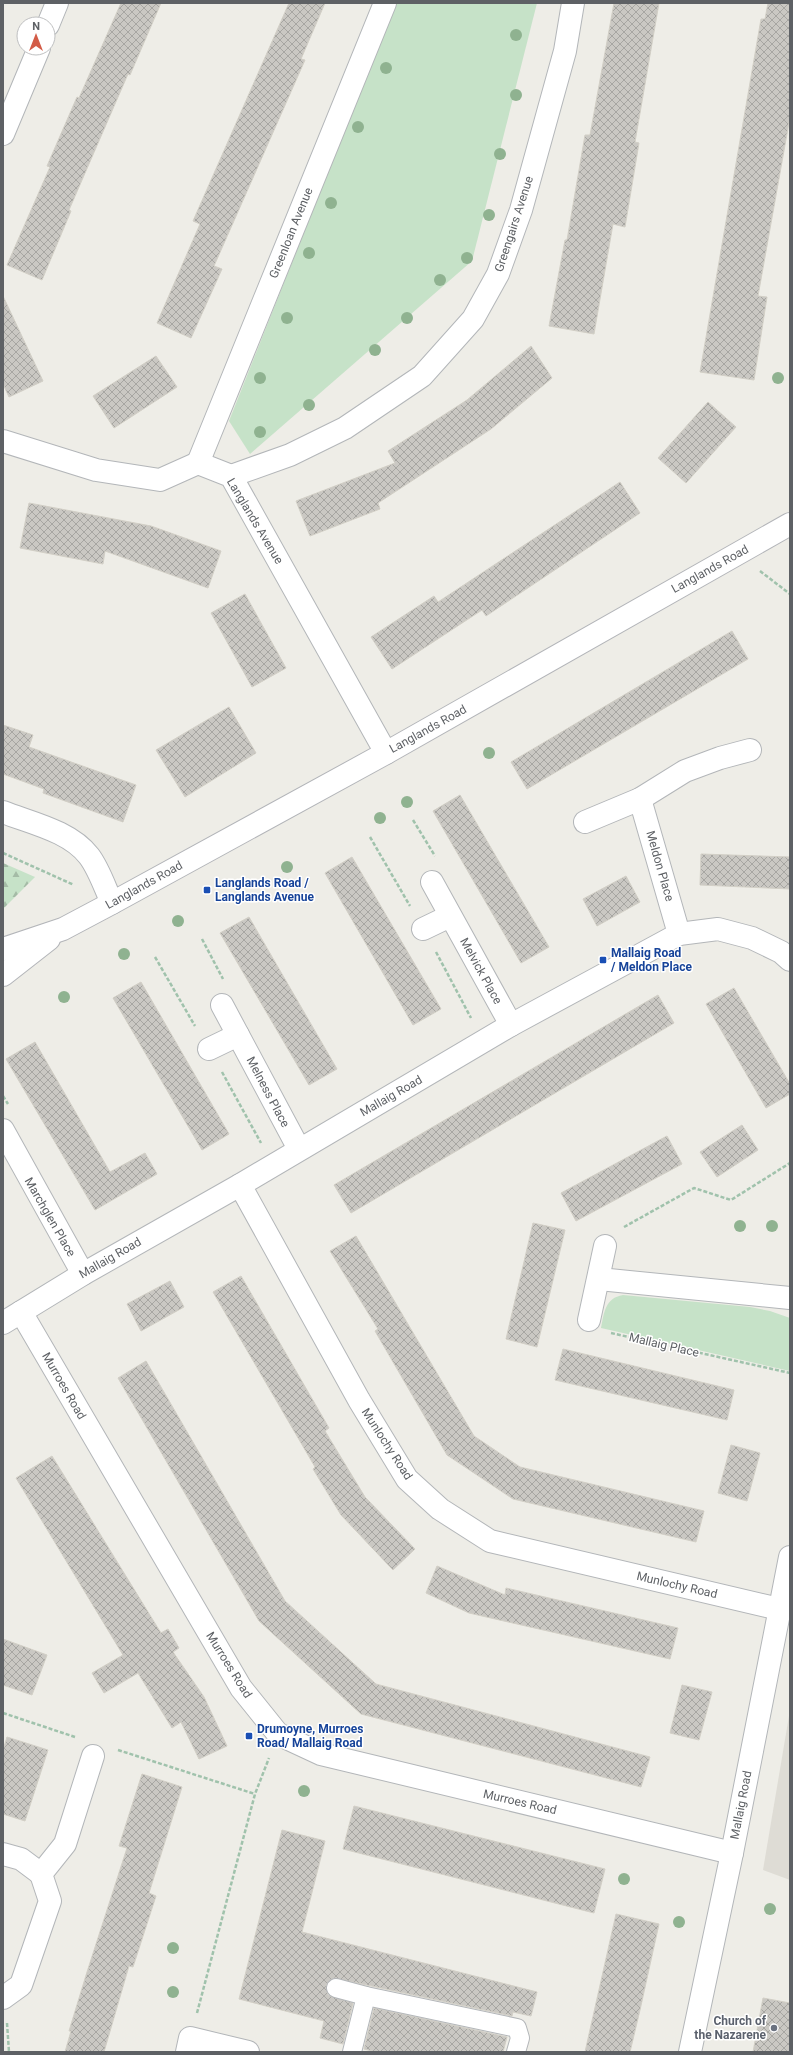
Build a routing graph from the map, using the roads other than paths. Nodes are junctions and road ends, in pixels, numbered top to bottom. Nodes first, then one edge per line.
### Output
1 (57, 3) edge
2 (385, 3) edge
3 (573, 3) edge
4 (52, 16) edge
5 (35, 56) edge
6 (3, 134) edge
7 (3, 441) edge
8 (198, 463) junction
9 (231, 476) junction
10 (790, 524) edge
11 (750, 750) dead end
12 (386, 752) junction
13 (640, 799) junction
14 (3, 812) edge
15 (585, 822) dead end
16 (432, 882) road end
17 (112, 903) junction
18 (450, 916) junction
19 (63, 929) junction
20 (423, 929) dead end
21 (679, 934) junction
22 (3, 949) edge
23 (790, 960) edge
24 (3, 975) edge
25 (222, 1005) road end
26 (511, 1025) junction
27 (238, 1035) junction
28 (209, 1049) dead end
29 (3, 1130) edge
30 (299, 1149) junction
31 (10, 1164) edge
32 (240, 1186) junction
33 (606, 1246) road end
34 (83, 1274) junction
35 (599, 1279) junction
36 (790, 1298) edge
37 (12, 1317) edge
38 (589, 1320) road end
39 (790, 1557) edge
40 (779, 1609) junction
41 (93, 1756) dead end
42 (732, 1853) junction
43 (3, 1854) edge
44 (41, 1874) junction
45 (336, 1988) dead end
46 (366, 1996) junction
47 (3, 1998) edge
48 (188, 2045) edge
49 (248, 2052) edge
50 (352, 2052) edge
51 (516, 2052) edge
52 (690, 2052) edge

1 - 4 street
2 - 8 street, Greenloan Avenue
3 - 9 street, Greengairs Avenue
5 - 6 street
7 - 8 street
8 - 9 street, Langlands Avenue
9 - 12 street, Langlands Avenue
10 - 12 street, Langlands Road
11 - 13 street
12 - 17 street, Langlands Road
13 - 15 street
13 - 21 street, Meldon Place
14 - 17 street
16 - 18 street, Melvick Place
17 - 19 street, Langlands Road
18 - 20 street
18 - 26 street, Melvick Place
19 - 22 street, Langlands Road
19 - 24 street, Langlands Road
21 - 23 street, Mallaig Road
21 - 26 street, Mallaig Road
25 - 27 street, Melness Place
26 - 30 street, Mallaig Road
27 - 28 street
27 - 30 street, Melness Place
29 - 31 street, Marchglen Place
30 - 32 street, Mallaig Road
31 - 34 street, Marchglen Place
32 - 34 street, Mallaig Road
32 - 40 street, Munlochy Road
33 - 35 street
34 - 37 street, Mallaig Road
35 - 36 street
35 - 38 street
37 - 42 street, Murroes Road
39 - 40 street, Mallaig Road
40 - 42 street, Mallaig Road
41 - 44 street
42 - 52 street, Mallaig Road
43 - 44 street
44 - 47 street
45 - 46 lane
46 - 50 lane
46 - 51 lane
48 - 49 street

